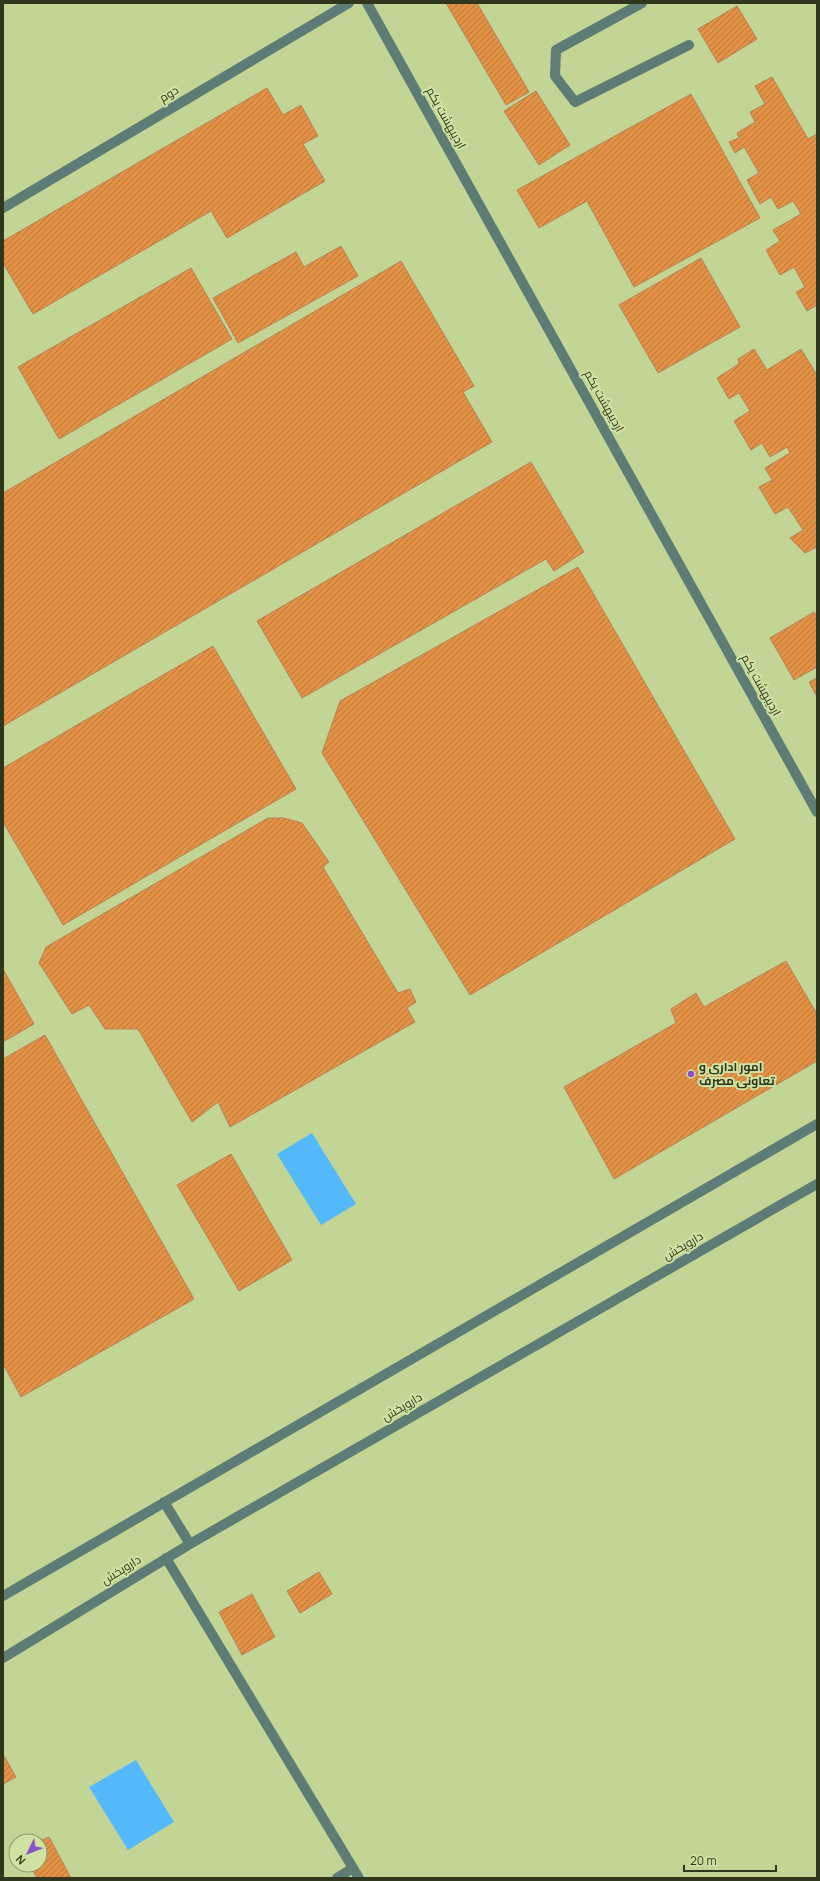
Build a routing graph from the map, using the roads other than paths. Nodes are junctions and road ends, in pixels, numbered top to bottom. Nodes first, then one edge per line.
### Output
1 (349, 3) edge
2 (367, 3) edge
3 (642, 3) edge
4 (690, 45) dead end
5 (3, 208) edge
6 (817, 812) edge
7 (817, 1124) edge
8 (817, 1184) edge
9 (164, 1502) junction
10 (190, 1544) junction
11 (166, 1558) junction
12 (3, 1596) edge
13 (3, 1658) edge
14 (353, 1868) junction
15 (337, 1878) edge
16 (359, 1878) edge

1 - 5 street, دوم
2 - 6 street, اردیبهشت یکم
3 - 4 street
7 - 9 street
8 - 10 street, داروپخش
9 - 10 street
9 - 12 street
10 - 11 street, داروپخش
11 - 13 street, داروپخش
11 - 14 street
14 - 15 street
14 - 16 street

